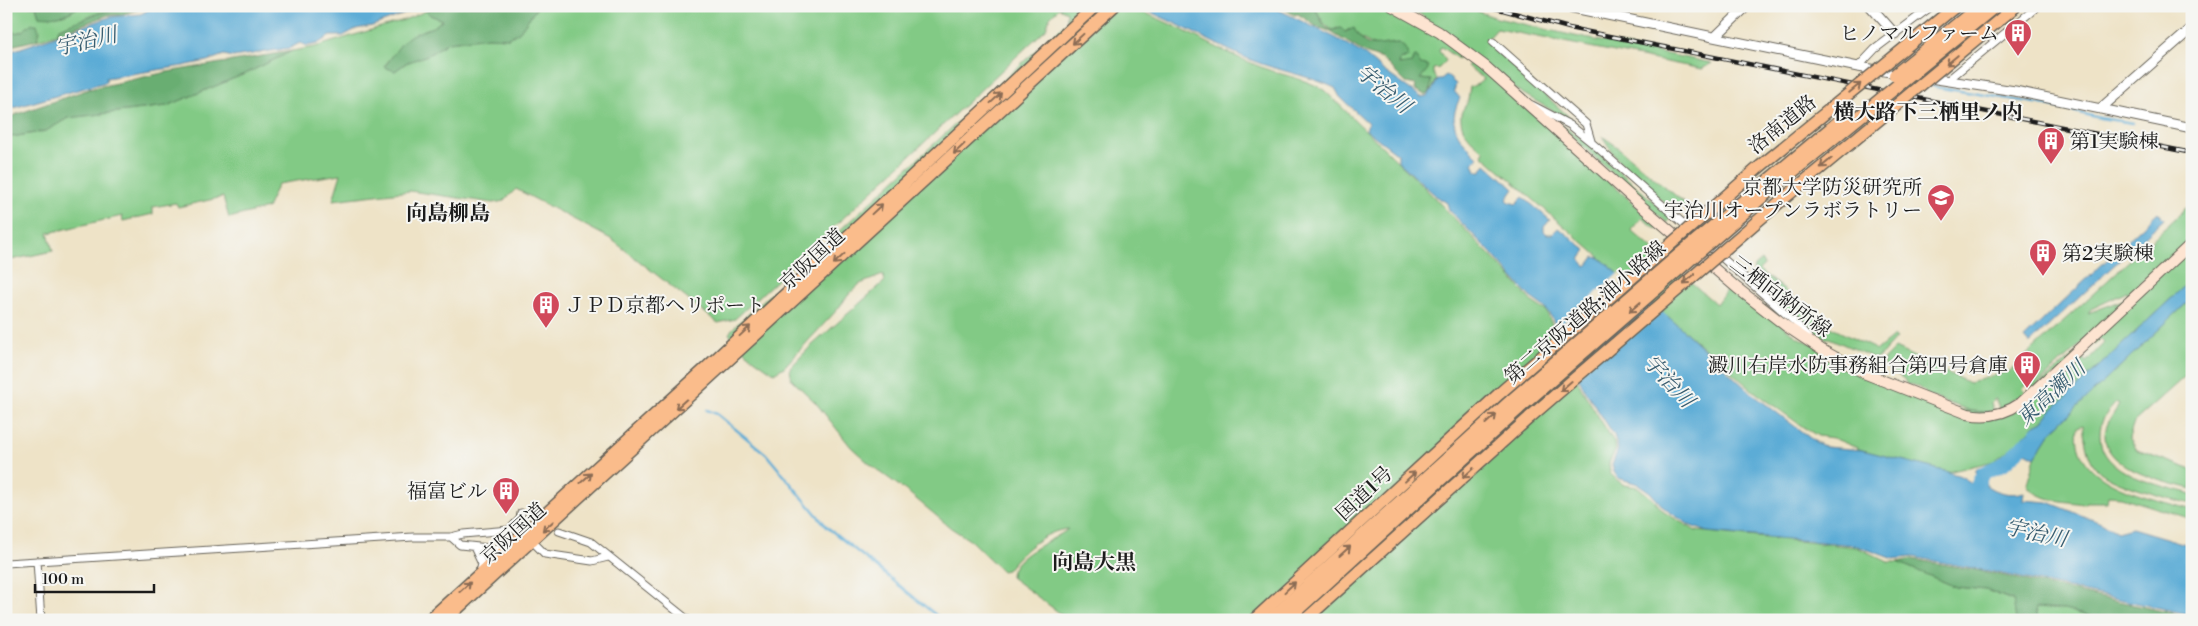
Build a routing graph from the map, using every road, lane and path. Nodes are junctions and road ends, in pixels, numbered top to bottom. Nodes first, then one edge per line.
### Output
1 (1095, 6) edge
2 (1114, 6) edge
3 (1392, 6) edge
4 (1564, 6) edge
5 (1747, 6) edge
6 (1870, 6) edge
7 (1932, 6) edge
8 (1956, 6) edge
9 (1980, 6) edge
10 (1995, 6) edge
11 (2016, 6) edge
12 (2038, 6) edge
13 (1595, 9) edge
14 (2192, 28) edge
15 (1895, 34) junction
16 (1715, 37) junction
17 (1493, 42) dead end
18 (1858, 67) junction
19 (1948, 80) junction
20 (1524, 101) junction
21 (2100, 109) junction
22 (2192, 128) edge
23 (1592, 142) junction
24 (2192, 242) edge
25 (1814, 345) junction
26 (713, 368) junction
27 (1500, 394) joint
28 (521, 513) dead end
29 (559, 530) dead end
30 (451, 537) junction
31 (532, 541) junction
32 (474, 547) junction
33 (507, 550) junction
34 (608, 557) junction
35 (37, 561) junction
36 (6, 563) edge
37 (479, 574) junction
38 (41, 620) edge
39 (429, 620) edge
40 (445, 620) edge
41 (688, 620) edge
42 (1254, 620) edge
43 (1270, 620) edge
44 (1286, 620) edge
45 (1305, 620) edge

26 -> 1 highway, 京阪国道
2 -> 26 highway, 京阪国道
3 - 20 main road, 三栖向納所線
4 - 13 street
5 - 16 street
6 - 15 street
7 - 15 street
27 -> 8 highway, 洛南道路, bridge
43 -> 9 highway, 第二京阪道路;油小路線, bridge
10 -> 44 highway, 第二京阪道路;油小路線, bridge
11 -> 45 highway, bridge
12 - 19 street
13 - 16 street
14 - 21 street
15 - 18 street
16 - 18 street
17 - 23 street
18 - 19 street
19 - 21 street
20 - 23 street
20 - 25 main road, 三栖向納所線
21 - 22 street
23 - 25 street
24 - 25 main road, 三栖向納所線
26 -> 31 highway, 京阪国道
33 -> 26 highway, 京阪国道
42 -> 27 highway, 国道1号
28 - 30 street
29 - 34 street
30 - 32 street
30 - 35 street
31 - 34 street
31 - 40 highway, 京阪国道
32 - 33 street
32 - 37 street
33 - 37 highway, 京阪国道
34 - 41 street
35 - 36 street
35 - 38 street
39 -> 37 highway, 京阪国道

